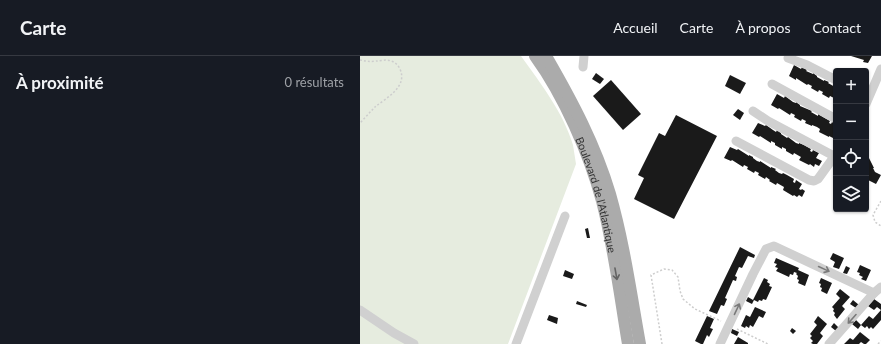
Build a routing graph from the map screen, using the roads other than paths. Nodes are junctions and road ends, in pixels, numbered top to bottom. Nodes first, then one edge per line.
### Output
1 (535, 56) edge
2 (546, 56) edge
3 (584, 56) edge
4 (788, 58) dead end
5 (583, 67) dead end
6 (881, 70) edge
7 (833, 78) edge
8 (772, 84) dead end
9 (869, 95) edge
10 (753, 111) dead end
11 (833, 117) edge
12 (736, 141) dead end
13 (833, 154) edge
14 (833, 158) edge
15 (565, 216) dead end
16 (878, 290) edge
17 (360, 310) edge
18 (414, 344) edge
19 (516, 344) edge
20 (628, 344) edge
21 (640, 344) edge
22 (720, 344) edge
23 (830, 344) edge

1 -> 20 main road, Boulevard de l'Atlantique
2 - 21 main road, Boulevard de l'Atlantique
3 - 5 street
4 - 7 street
6 - 9 street
8 - 11 street
10 - 13 street
12 - 14 street
15 - 19 street
22 -> 16 street
16 -> 23 street
17 - 18 street

